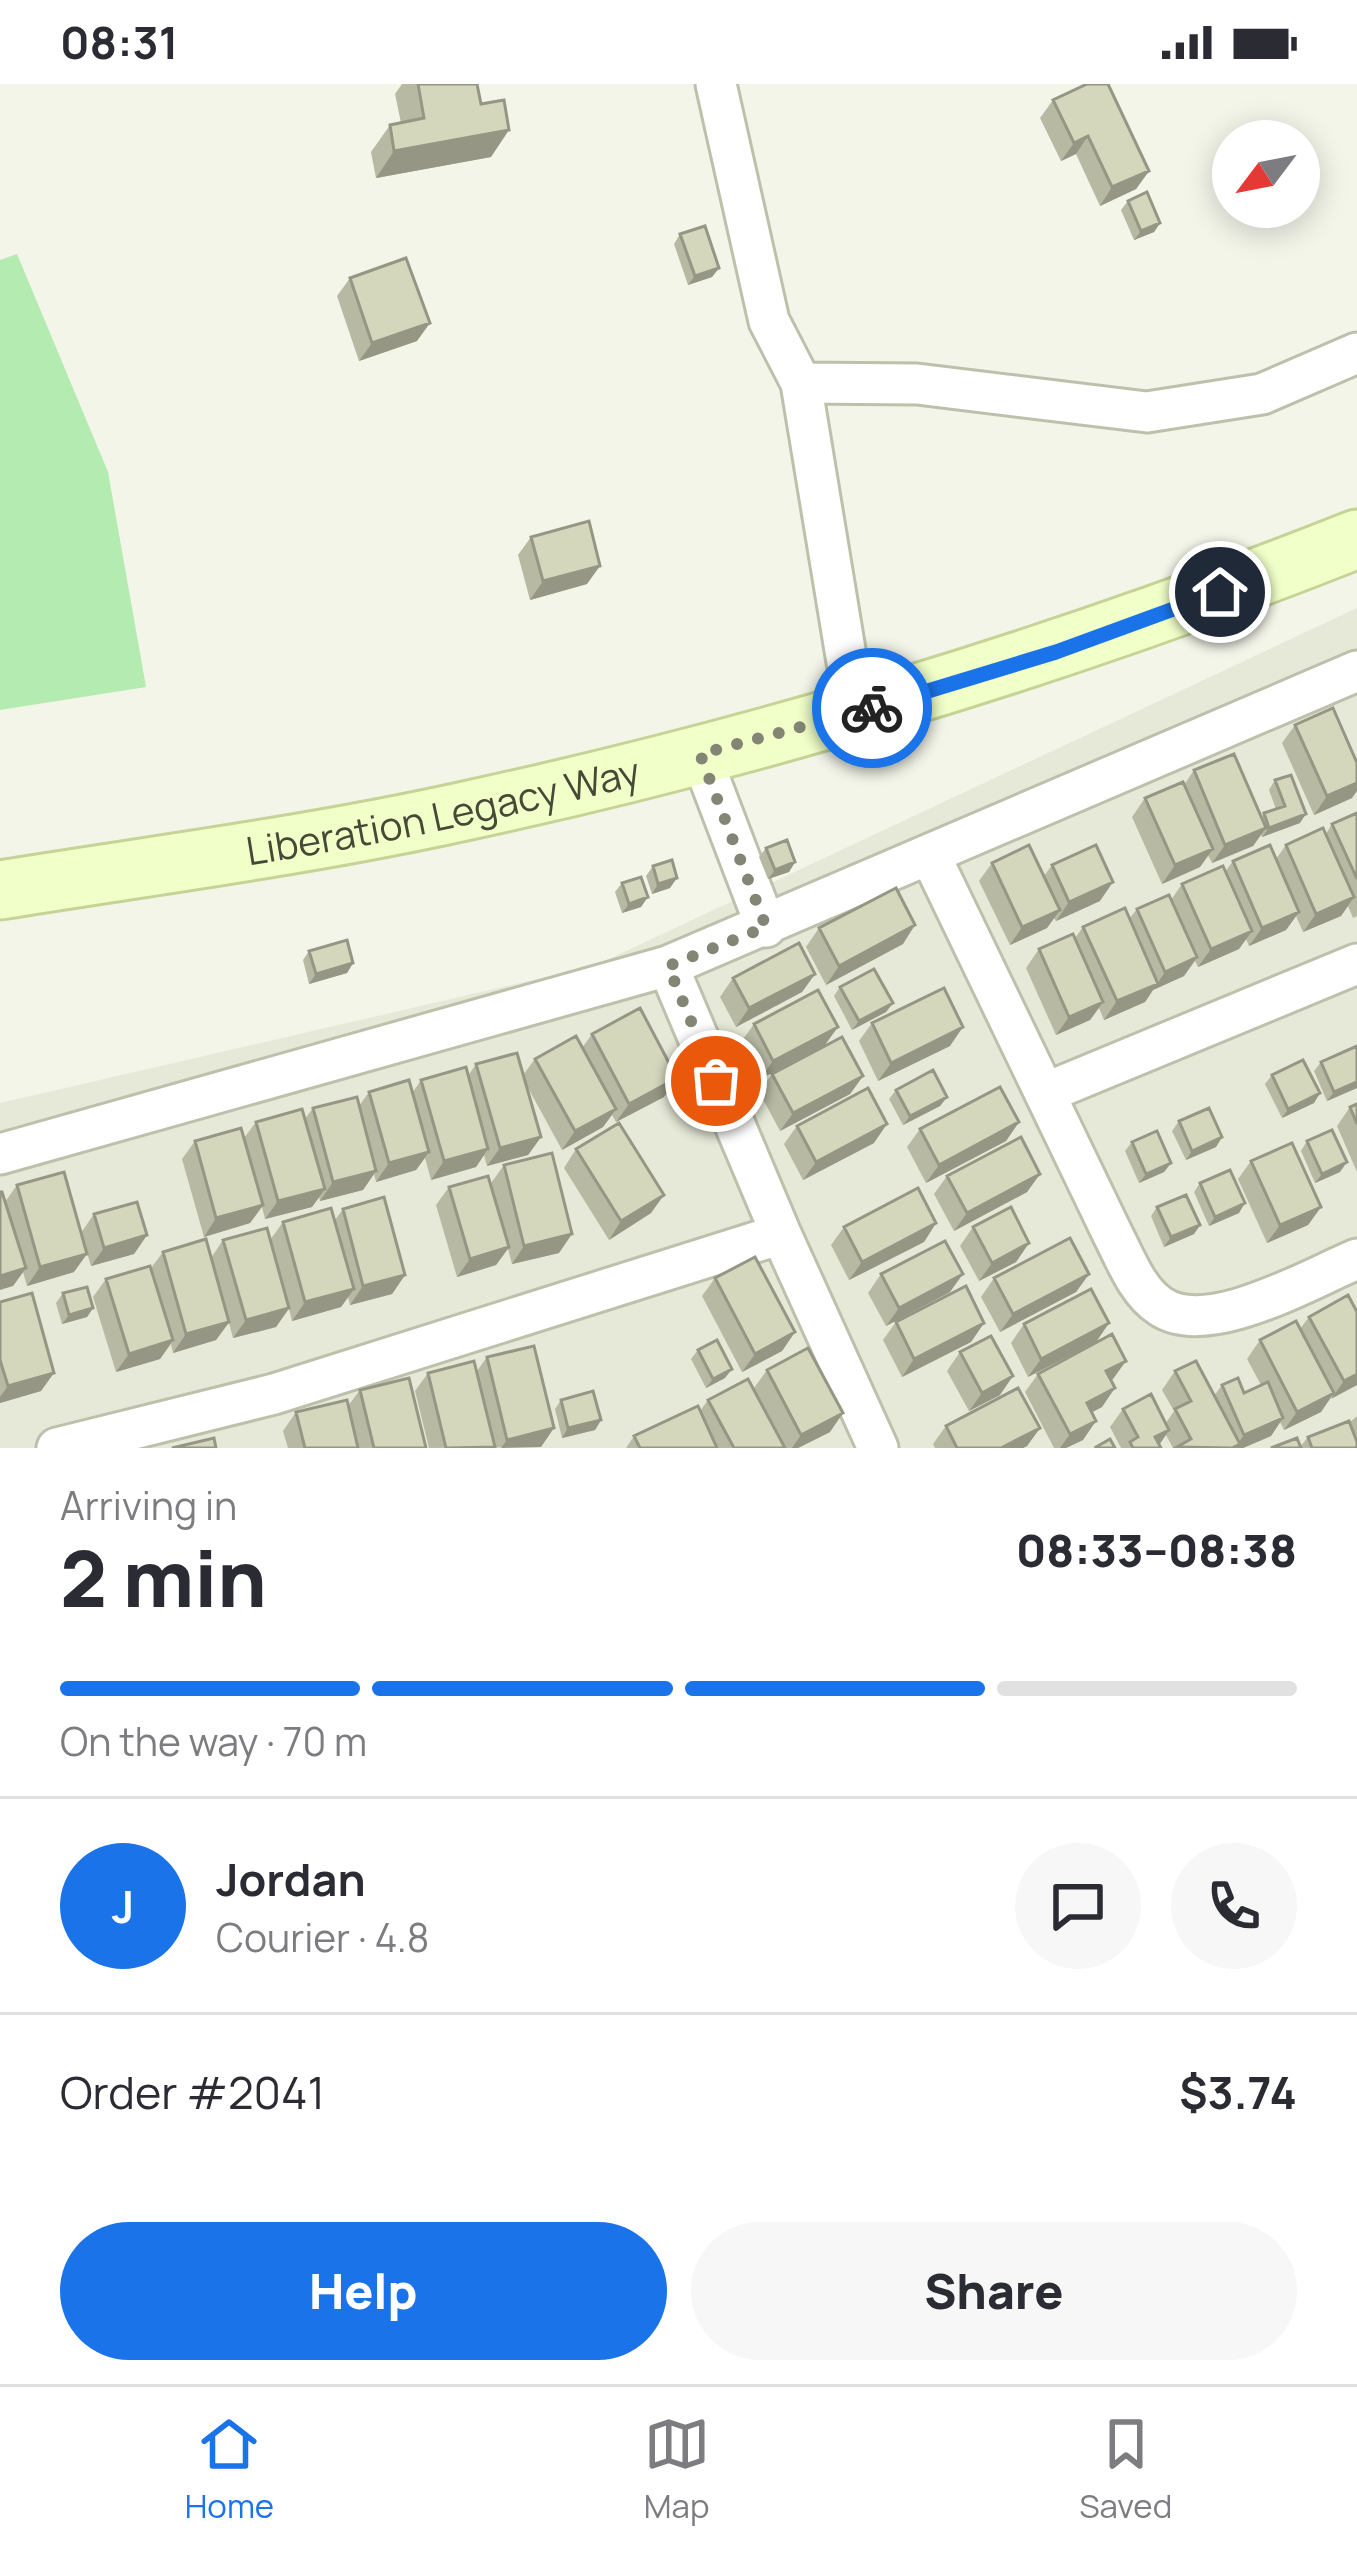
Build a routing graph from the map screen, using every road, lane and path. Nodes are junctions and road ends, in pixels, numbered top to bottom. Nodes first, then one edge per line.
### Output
1 (716, 84) edge
2 (1357, 353) edge
3 (801, 382) junction
4 (1357, 539) edge
5 (1357, 671) edge
6 (860, 712) junction
7 (700, 754) junction
8 (930, 855) junction
9 (0, 890) edge
10 (766, 927) junction
11 (1357, 964) edge
12 (668, 966) junction
13 (1046, 1093) junction
14 (0, 1154) edge
15 (781, 1234) junction
16 (1357, 1259) edge
17 (57, 1448) edge
18 (878, 1448) edge

1 - 3 street
2 - 3 street
3 - 6 street
4 - 6 main road, Liberation Legacy Way
5 - 8 street
6 - 7 main road, Liberation Legacy Way
7 - 9 main road, Liberation Legacy Way
7 - 10 street
8 - 10 street
8 - 13 street
10 - 12 street
11 - 13 street
12 - 14 street
12 - 15 street
13 - 16 street
15 - 17 street
15 - 18 street

